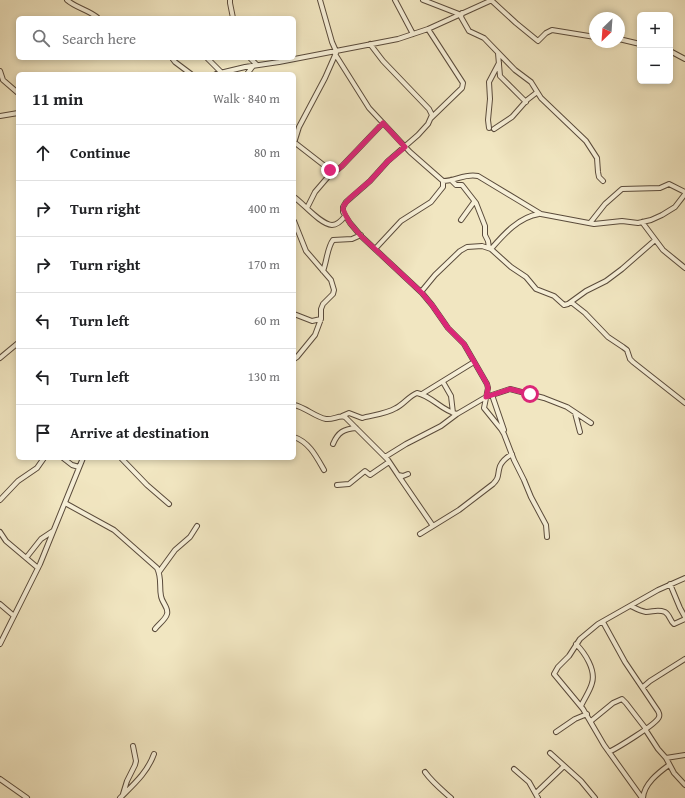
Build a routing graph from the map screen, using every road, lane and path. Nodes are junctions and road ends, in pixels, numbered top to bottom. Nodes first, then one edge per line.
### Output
1 (67, 0) edge
2 (230, 0) edge
3 (320, 0) edge
4 (325, 0) edge
5 (395, 0) edge
6 (423, 0) edge
7 (482, 0) edge
8 (492, 0) edge
9 (486, 3) junction
10 (324, 12) junction
11 (460, 14) junction
12 (95, 16) edge
13 (233, 16) edge
14 (428, 29) junction
15 (413, 34) junction
16 (589, 37) edge
17 (625, 40) edge
18 (637, 43) edge
19 (370, 44) junction
20 (336, 52) junction
21 (498, 52) junction
22 (673, 53) edge
23 (296, 59) edge
24 (685, 59) edge
25 (174, 60) edge
26 (209, 60) edge
27 (251, 60) edge
28 (290, 60) edge
29 (499, 63) junction
30 (255, 66) junction
31 (0, 71) edge
32 (188, 72) edge
33 (221, 72) edge
34 (227, 72) edge
35 (248, 72) edge
36 (16, 91) edge
37 (536, 93) junction
38 (526, 102) junction
39 (16, 113) edge
40 (0, 116) edge
41 (431, 119) junction
42 (383, 123) junction
43 (296, 136) edge
44 (296, 144) edge
45 (405, 147) junction
46 (333, 172) junction
47 (451, 180) junction
48 (443, 181) junction
49 (603, 181) dead end
50 (685, 193) edge
51 (296, 199) edge
52 (474, 202) junction
53 (307, 208) junction
54 (540, 214) junction
55 (346, 216) junction
56 (461, 220) dead end
57 (642, 222) junction
58 (590, 223) junction
59 (296, 226) edge
60 (361, 235) junction
61 (654, 241) junction
62 (376, 249) junction
63 (490, 249) junction
64 (685, 266) edge
65 (323, 271) junction
66 (421, 292) junction
67 (571, 302) junction
68 (296, 315) edge
69 (321, 319) junction
70 (16, 345) edge
71 (0, 358) edge
72 (296, 358) edge
73 (474, 362) junction
74 (443, 382) junction
75 (422, 394) junction
76 (492, 395) junction
77 (486, 397) junction
78 (685, 403) edge
79 (296, 406) edge
80 (575, 413) junction
81 (455, 414) junction
82 (342, 416) junction
83 (591, 423) dead end
84 (356, 428) junction
85 (580, 432) dead end
86 (296, 437) edge
87 (333, 444) dead end
88 (508, 446) junction
89 (512, 454) junction
90 (385, 457) junction
91 (43, 460) edge
92 (65, 460) edge
93 (82, 460) edge
94 (123, 460) edge
95 (389, 462) junction
96 (79, 467) junction
97 (324, 470) dead end
98 (408, 474) dead end
99 (398, 475) junction
100 (337, 485) dead end
101 (0, 500) edge
102 (65, 503) junction
103 (169, 504) dead end
104 (197, 526) dead end
105 (433, 526) junction
106 (53, 531) junction
107 (0, 532) edge
108 (420, 534) dead end
109 (547, 537) dead end
110 (26, 558) junction
111 (38, 568) junction
112 (159, 572) junction
113 (685, 578) edge
114 (670, 584) junction
115 (0, 604) edge
116 (631, 606) junction
117 (14, 616) junction
118 (685, 618) edge
119 (603, 622) junction
120 (155, 629) dead end
121 (0, 644) edge
122 (576, 644) junction
123 (685, 659) edge
124 (643, 687) junction
125 (581, 706) junction
126 (587, 714) junction
127 (591, 721) junction
128 (645, 729) junction
129 (556, 732) dead end
130 (133, 746) dead end
131 (550, 752) dead end
132 (609, 752) junction
133 (154, 754) dead end
134 (685, 755) edge
135 (666, 758) junction
136 (669, 765) junction
137 (564, 766) junction
138 (514, 770) dead end
139 (425, 772) dead end
140 (0, 779) edge
141 (685, 785) edge
142 (121, 796) edge
143 (537, 796) edge
144 (27, 798) edge
145 (451, 798) edge
146 (595, 798) edge
147 (643, 798) edge

1 - 12 street
2 - 13 street
3 - 10 street
4 - 10 street
5 - 15 street
6 - 11 street
7 - 9 street
8 - 9 street
8 - 16 street
9 - 11 street
10 - 20 street
11 - 14 street
11 - 21 street
14 - 15 street
14 - 41 street
15 - 19 street
17 - 18 street
19 - 20 street
19 - 41 street
20 - 23 street
20 - 42 street
20 - 43 street
21 - 29 street
21 - 37 street
22 - 24 street
25 - 32 street
26 - 33 street
27 - 30 street
28 - 30 street
29 - 38 street
29 - 38 street
30 - 34 street
30 - 35 street
31 - 36 street
37 - 38 street
37 - 49 street
39 - 40 street
41 - 45 street
42 - 45 street
42 - 46 street
44 - 46 street
45 - 48 street
45 - 55 street
46 - 53 street
47 - 48 street
47 - 52 street
47 - 54 street
48 - 62 street
50 - 57 street
50 - 58 street
51 - 53 street
52 - 56 street
52 - 63 street
53 - 55 street
54 - 58 street
54 - 63 street
55 - 60 street
57 - 58 street
57 - 61 street
59 - 65 street
60 - 62 street
60 - 65 street
61 - 64 street
61 - 67 street
62 - 66 street
63 - 66 street
63 - 67 street
65 - 69 street
66 - 73 street
67 - 78 street
68 - 69 street
69 - 72 street
70 - 71 street
73 - 74 street
73 - 77 street
74 - 75 street
74 - 81 street
75 - 81 street
75 - 82 street
76 - 77 street
76 - 80 street
76 - 88 street
77 - 81 street
77 - 88 street
79 - 82 street
80 - 83 street
80 - 85 street
81 - 90 street
82 - 84 street
84 - 87 street
84 - 90 street
86 - 97 street
88 - 89 street
89 - 105 street
89 - 109 street
90 - 95 street
91 - 101 street
92 - 96 street
93 - 96 street
94 - 103 street
95 - 99 street
95 - 100 street
96 - 102 street
98 - 99 street
99 - 105 street
102 - 106 street
102 - 112 street
104 - 112 street
105 - 108 street
106 - 110 street
106 - 111 street
107 - 110 street
110 - 111 street
111 - 117 street
112 - 120 street
113 - 114 street
114 - 116 street
114 - 118 street
115 - 117 street
116 - 118 street
116 - 119 street
117 - 121 street
119 - 122 street
119 - 124 street
122 - 125 street
122 - 125 street
123 - 124 street
124 - 128 street
125 - 126 street
126 - 127 street
126 - 129 street
127 - 128 street
127 - 132 street
128 - 132 street
128 - 135 street
130 - 142 street
131 - 137 street
132 - 147 street
133 - 142 street
134 - 135 street
135 - 136 street
136 - 141 street
136 - 147 street
137 - 143 street
137 - 146 street
138 - 143 street
139 - 145 street
140 - 144 street

